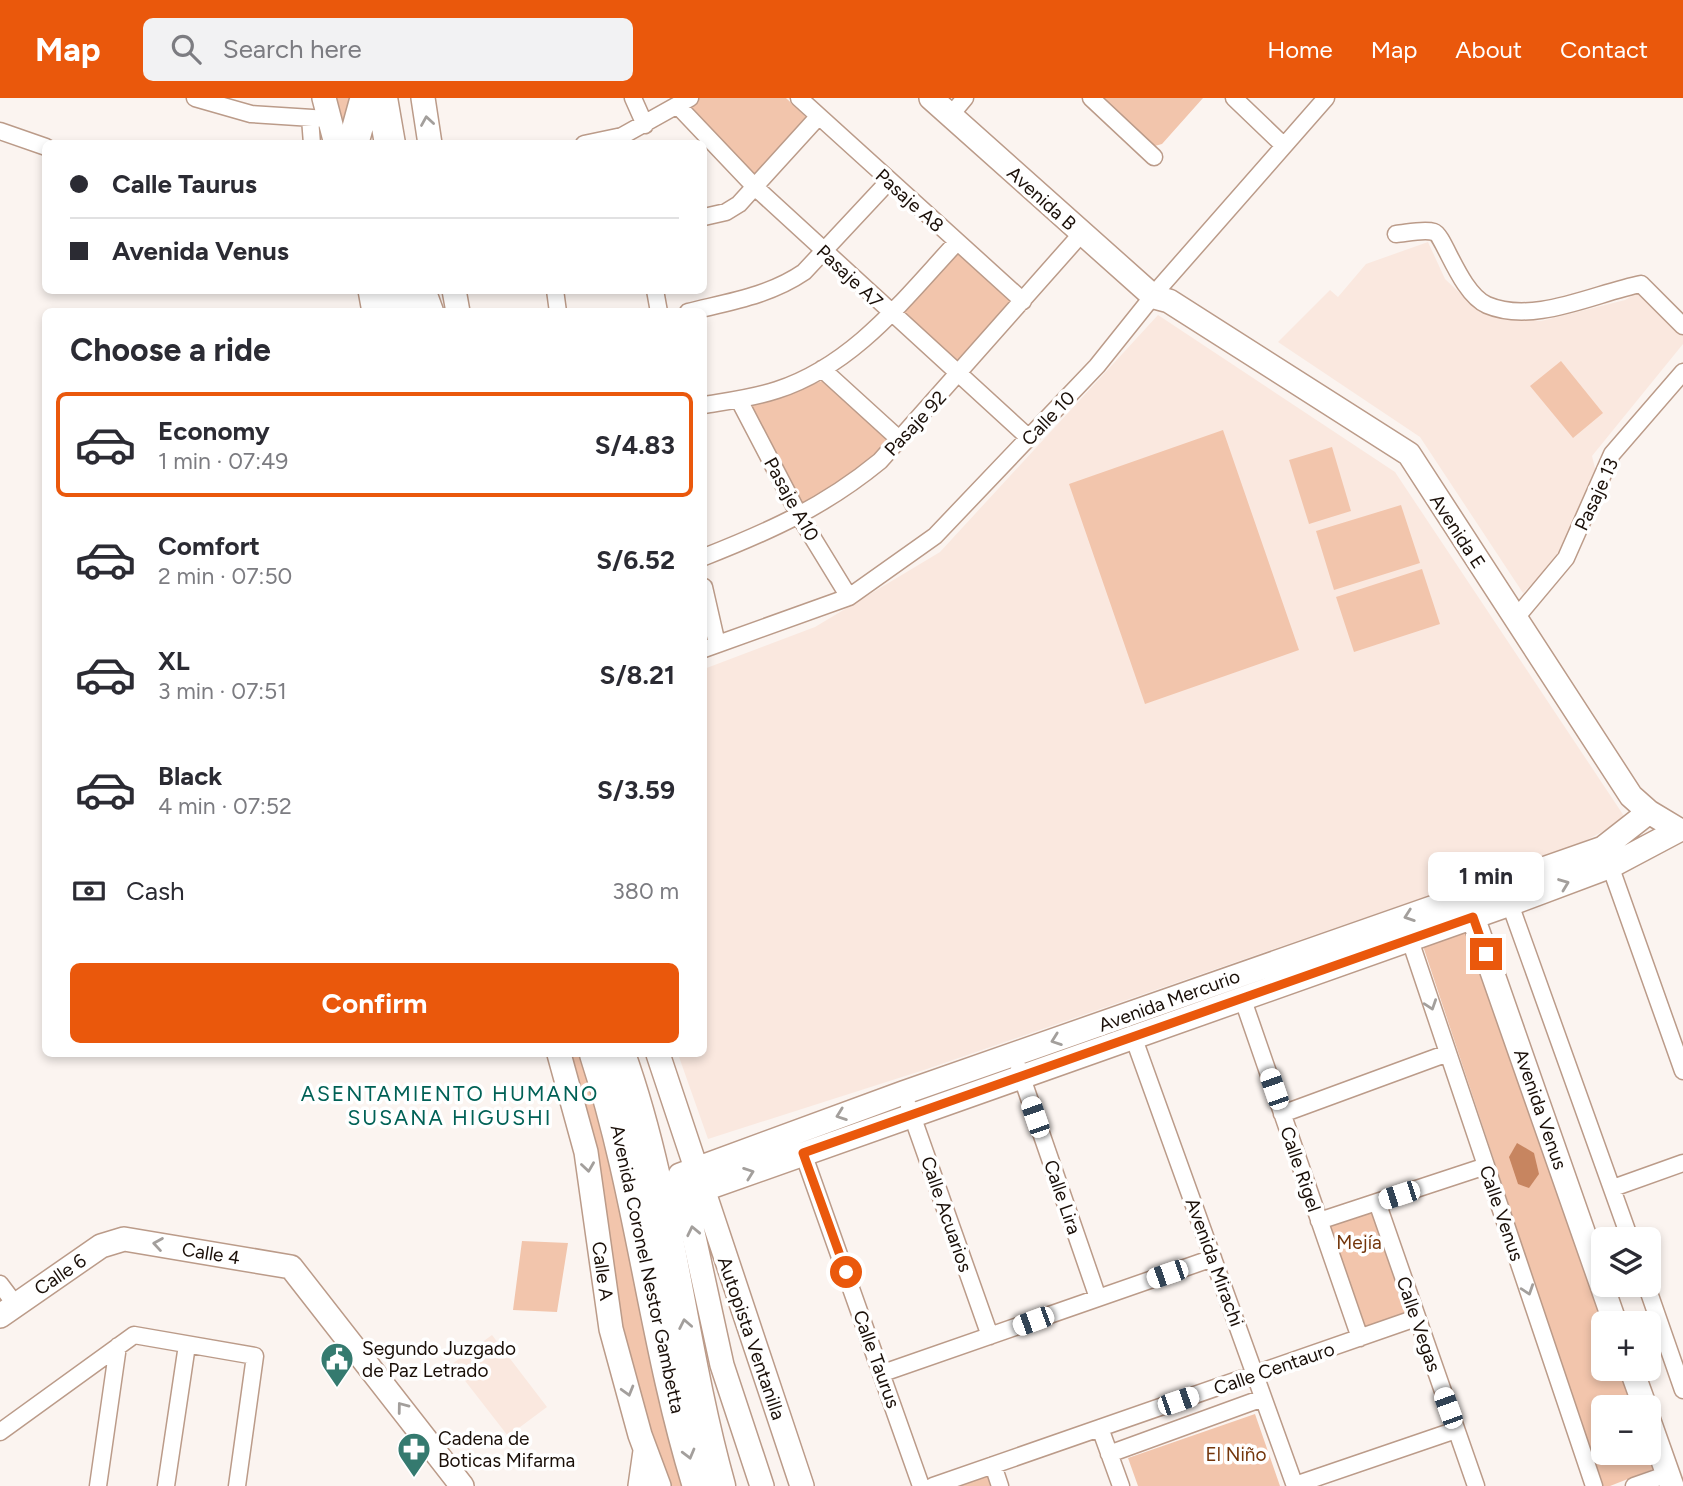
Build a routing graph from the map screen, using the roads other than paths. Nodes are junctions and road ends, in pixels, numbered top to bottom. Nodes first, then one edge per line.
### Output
1 (195, 98) edge
2 (423, 98) edge
3 (633, 98) edge
4 (799, 98) edge
5 (930, 98) edge
6 (1091, 98) edge
7 (1234, 98) edge
8 (1326, 98) edge
9 (370, 100) edge
10 (684, 102) edge
11 (957, 104) edge
12 (320, 112) edge
13 (818, 117) junction
14 (645, 124) junction
15 (0, 131) edge
16 (313, 140) edge
17 (333, 140) edge
18 (355, 140) edge
19 (370, 140) edge
20 (388, 140) edge
21 (429, 140) edge
22 (623, 140) edge
23 (1283, 145) junction
24 (42, 146) edge
25 (1154, 157) dead end
26 (889, 181) junction
27 (755, 187) junction
28 (707, 216) edge
29 (1082, 233) junction
30 (1396, 234) dead end
31 (957, 242) junction
32 (823, 250) junction
33 (1161, 295) junction
34 (1023, 301) junction
35 (703, 308) edge
36 (890, 314) junction
37 (1683, 326) edge
38 (822, 369) junction
39 (1683, 372) edge
40 (958, 375) junction
41 (739, 400) junction
42 (707, 405) edge
43 (1029, 438) junction
44 (900, 440) junction
45 (800, 517) junction
46 (707, 555) edge
47 (849, 597) junction
48 (707, 617) edge
49 (1515, 619) junction
50 (710, 647) edge
51 (1649, 813) junction
52 (1681, 832) edge
53 (1607, 857) junction
54 (1510, 904) junction
55 (1470, 906) junction
56 (1410, 940) junction
57 (1181, 995) junction
58 (1243, 1000) junction
59 (1189, 1019) junction
60 (1135, 1039) junction
61 (1448, 1053) junction
62 (560, 1057) edge
63 (596, 1057) edge
64 (621, 1057) edge
65 (658, 1057) edge
66 (1018, 1066) junction
67 (1683, 1071) edge
68 (907, 1103) junction
69 (1282, 1114) junction
70 (803, 1153) junction
71 (1683, 1163) edge
72 (1486, 1166) junction
73 (690, 1182) junction
74 (1612, 1188) junction
75 (1377, 1202) junction
76 (1320, 1221) junction
77 (1626, 1227) edge
78 (124, 1239) joint
79 (1213, 1258) junction
80 (0, 1284) edge
81 (1651, 1297) edge
82 (1098, 1298) junction
83 (7, 1310) edge
84 (1611, 1311) edge
85 (1416, 1318) junction
86 (990, 1336) junction
87 (1360, 1338) junction
88 (187, 1345) junction
89 (118, 1346) junction
90 (883, 1373) junction
91 (1255, 1374) junction
92 (1682, 1382) edge
93 (1263, 1398) junction
94 (1100, 1428) junction
95 (1456, 1430) junction
96 (0, 1432) edge
97 (645, 1448) junction
98 (1110, 1454) junction
99 (1661, 1455) edge
100 (993, 1465) junction
101 (1670, 1480) edge
102 (459, 1484) edge
103 (97, 1486) edge
104 (166, 1486) edge
105 (237, 1486) edge
106 (640, 1486) edge
107 (659, 1486) edge
108 (698, 1486) edge
109 (720, 1486) edge
110 (762, 1486) edge
111 (802, 1486) edge
112 (921, 1486) edge
113 (933, 1486) edge
114 (1000, 1486) edge
115 (1121, 1486) edge
116 (1295, 1486) edge
117 (1476, 1486) edge
118 (1594, 1486) edge
119 (1634, 1486) edge

1 - 12 street
21 -> 2 street
3 - 14 street
4 - 13 street, Pasaje A8
5 - 11 street, Avenida B
6 - 25 street
7 - 23 street
8 - 23 street, Calle 10
9 - 18 highway
9 - 19 highway
9 - 20 highway
10 - 14 street
10 - 27 street, Pasaje A7
11 - 29 street, Avenida B
11 - 33 street, Avenida B
12 - 16 street
12 - 17 street
13 - 26 street, Pasaje A8
13 - 27 street
14 - 22 street
15 - 24 street
23 - 33 street, Calle 10
26 - 31 street, Pasaje A8
26 - 32 street
27 - 28 street
27 - 32 street, Pasaje A7
29 - 33 street, Avenida B
29 - 34 street, Pasaje 92
30 - 37 street
31 - 34 street, Pasaje A8
31 - 36 street
32 - 35 street
32 - 36 street, Pasaje A7
33 - 43 street, Calle 10
33 - 49 street, Avenida E
34 - 40 street, Pasaje 92
36 - 38 street
36 - 40 street, Pasaje A7
38 - 41 street
38 - 44 street
39 - 49 street, Pasaje 13
40 - 43 street, Pasaje A7
40 - 44 street, Pasaje 92
41 - 42 street
41 - 45 street, Pasaje A10
43 - 47 street, Calle 10
44 - 45 street, Pasaje 92
45 - 46 street, Pasaje 92
45 - 47 street, Pasaje A10
47 - 50 street, Calle 10
48 - 50 street
49 - 51 street, Avenida E
51 - 52 street, Avenida E
51 - 53 street, Avenida Mercurio
52 - 53 street, Avenida Mercurio
54 -> 53 street, Avenida Mercurio
53 - 55 street, Avenida Mercurio
53 - 67 street
54 - 55 street, Avenida Mercurio
54 - 74 street
55 - 56 street, Avenida Mercurio
55 -> 57 street, Avenida Mercurio
55 - 84 street, Avenida Venus
56 - 58 street, Avenida Mercurio
56 -> 61 street, Calle Venus
57 - 59 street
57 -> 66 street, Avenida Mercurio
58 - 59 street, Avenida Mercurio
58 - 69 street, Calle Rigel
59 - 60 street, Avenida Mercurio
60 - 66 street, Avenida Mercurio
60 - 79 street, Avenida Mirachi
61 - 69 street
61 - 72 street, Calle Venus
62 -> 97 street, Calle A
63 -> 108 highway, Avenida Coronel Nestor Gambetta
109 -> 64 highway, Avenida Coronel Nestor Gambetta
65 - 73 street
66 - 68 street, Avenida Mercurio
66 - 82 street, Calle Lira
68 - 70 street, Avenida Mercurio
68 -> 73 street, Avenida Mercurio
68 - 86 street, Calle Acuarios
69 - 76 street, Calle Rigel
73 -> 70 street, Avenida Mercurio
70 - 90 street, Calle Taurus
71 - 74 street
72 - 75 street
72 -> 118 street, Calle Venus
110 -> 73 street, Autopista Ventanilla
73 - 111 street, Autopista Ventanilla
74 - 77 street
75 - 76 street
75 - 85 street, Calle Vegas
76 - 87 street, Calle Rigel
78 - 83 street, Calle 6
102 -> 78 street, Calle 4
79 - 82 street
79 - 91 street, Avenida Mirachi
80 - 83 street
81 - 92 street
82 - 86 street
85 - 87 street, Calle Centauro
85 - 95 street, Calle Vegas
86 - 90 street
87 - 91 street, Calle Centauro
88 - 89 street
88 - 104 street
88 - 105 street
89 - 96 street
89 - 103 street
90 - 112 street, Calle Taurus
91 - 93 street, Avenida Mirachi
91 - 94 street, Calle Centauro
93 - 98 street
93 - 116 street, Avenida Mirachi
94 - 98 street
94 - 100 street, Calle Centauro
95 - 116 street
95 - 117 street, Calle Vegas
97 - 106 street
97 - 107 street, Calle A
98 - 115 street
99 - 101 street
100 - 113 street, Calle Centauro
100 - 114 street
101 - 119 street

